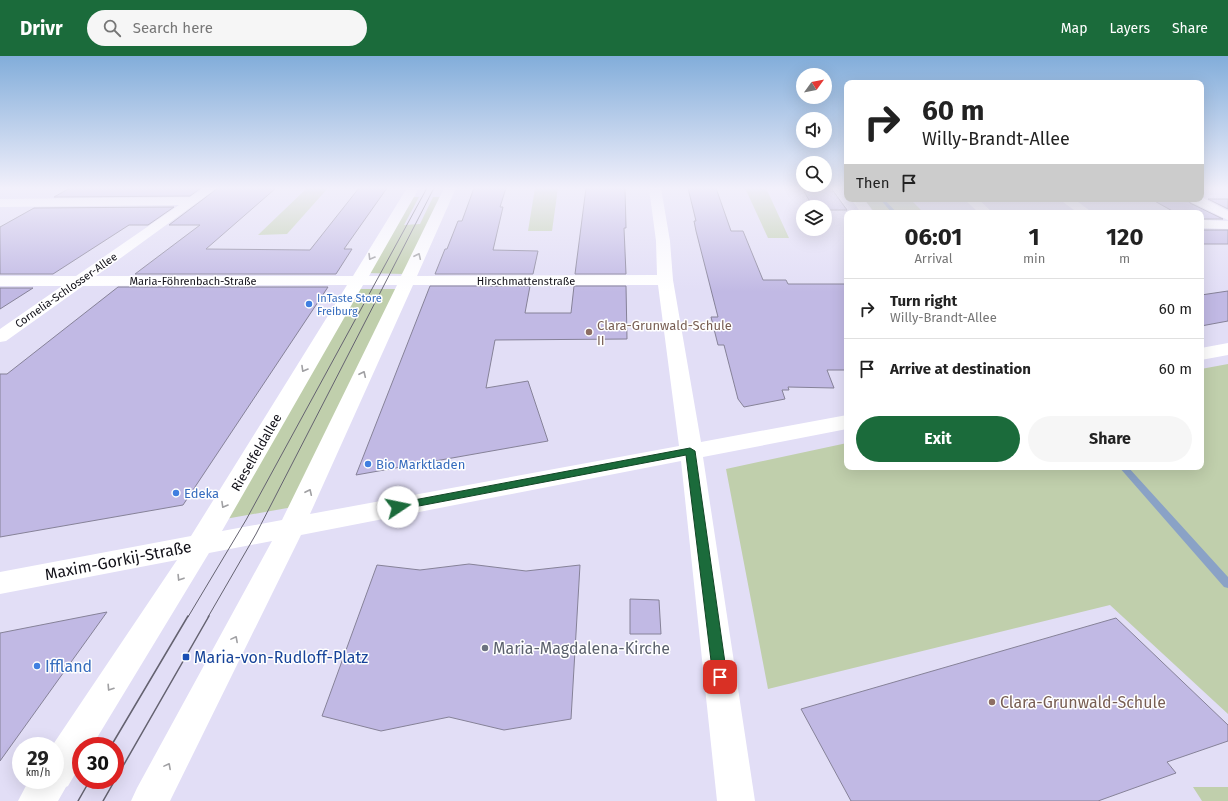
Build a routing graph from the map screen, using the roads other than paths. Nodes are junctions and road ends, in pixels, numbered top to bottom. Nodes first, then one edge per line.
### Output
1 (160, 223) edge
2 (392, 223) edge
3 (434, 223) edge
4 (660, 223) edge
5 (1204, 224) edge
6 (1228, 224) edge
7 (79, 280) junction
8 (665, 280) junction
9 (0, 281) edge
10 (356, 281) junction
11 (386, 281) joint
12 (406, 281) junction
13 (0, 337) edge
14 (1228, 349) edge
15 (1204, 353) edge
16 (844, 423) edge
17 (690, 451) junction
18 (292, 527) junction
19 (200, 545) junction
20 (0, 583) edge
21 (64, 759) edge
22 (44, 789) edge
23 (36, 801) edge
24 (150, 801) edge
25 (736, 801) edge

1 - 7 street, Cornelia-Schlosser-Allee
2 -> 10 street, Rieselfeldallee
12 -> 3 street
4 - 8 street
5 - 6 street
7 - 9 street, Maria-Föhrenbach-Straße
7 - 10 street, Maria-Föhrenbach-Straße
7 - 13 street, Cornelia-Schlosser-Allee
8 - 12 street, Hirschmattenstraße
8 - 17 street
10 - 11 street, Maria-Föhrenbach-Straße
10 -> 19 street, Rieselfeldallee
11 - 12 street, Hirschmattenstraße
18 -> 12 street
14 - 15 street
16 - 17 street, Maxim-Gorkij-Straße
17 - 18 street, Maxim-Gorkij-Straße
17 - 25 street
18 - 19 street, Maxim-Gorkij-Straße
24 -> 18 street
19 - 20 street, Maxim-Gorkij-Straße
19 -> 21 street, Rieselfeldallee
22 - 23 street

